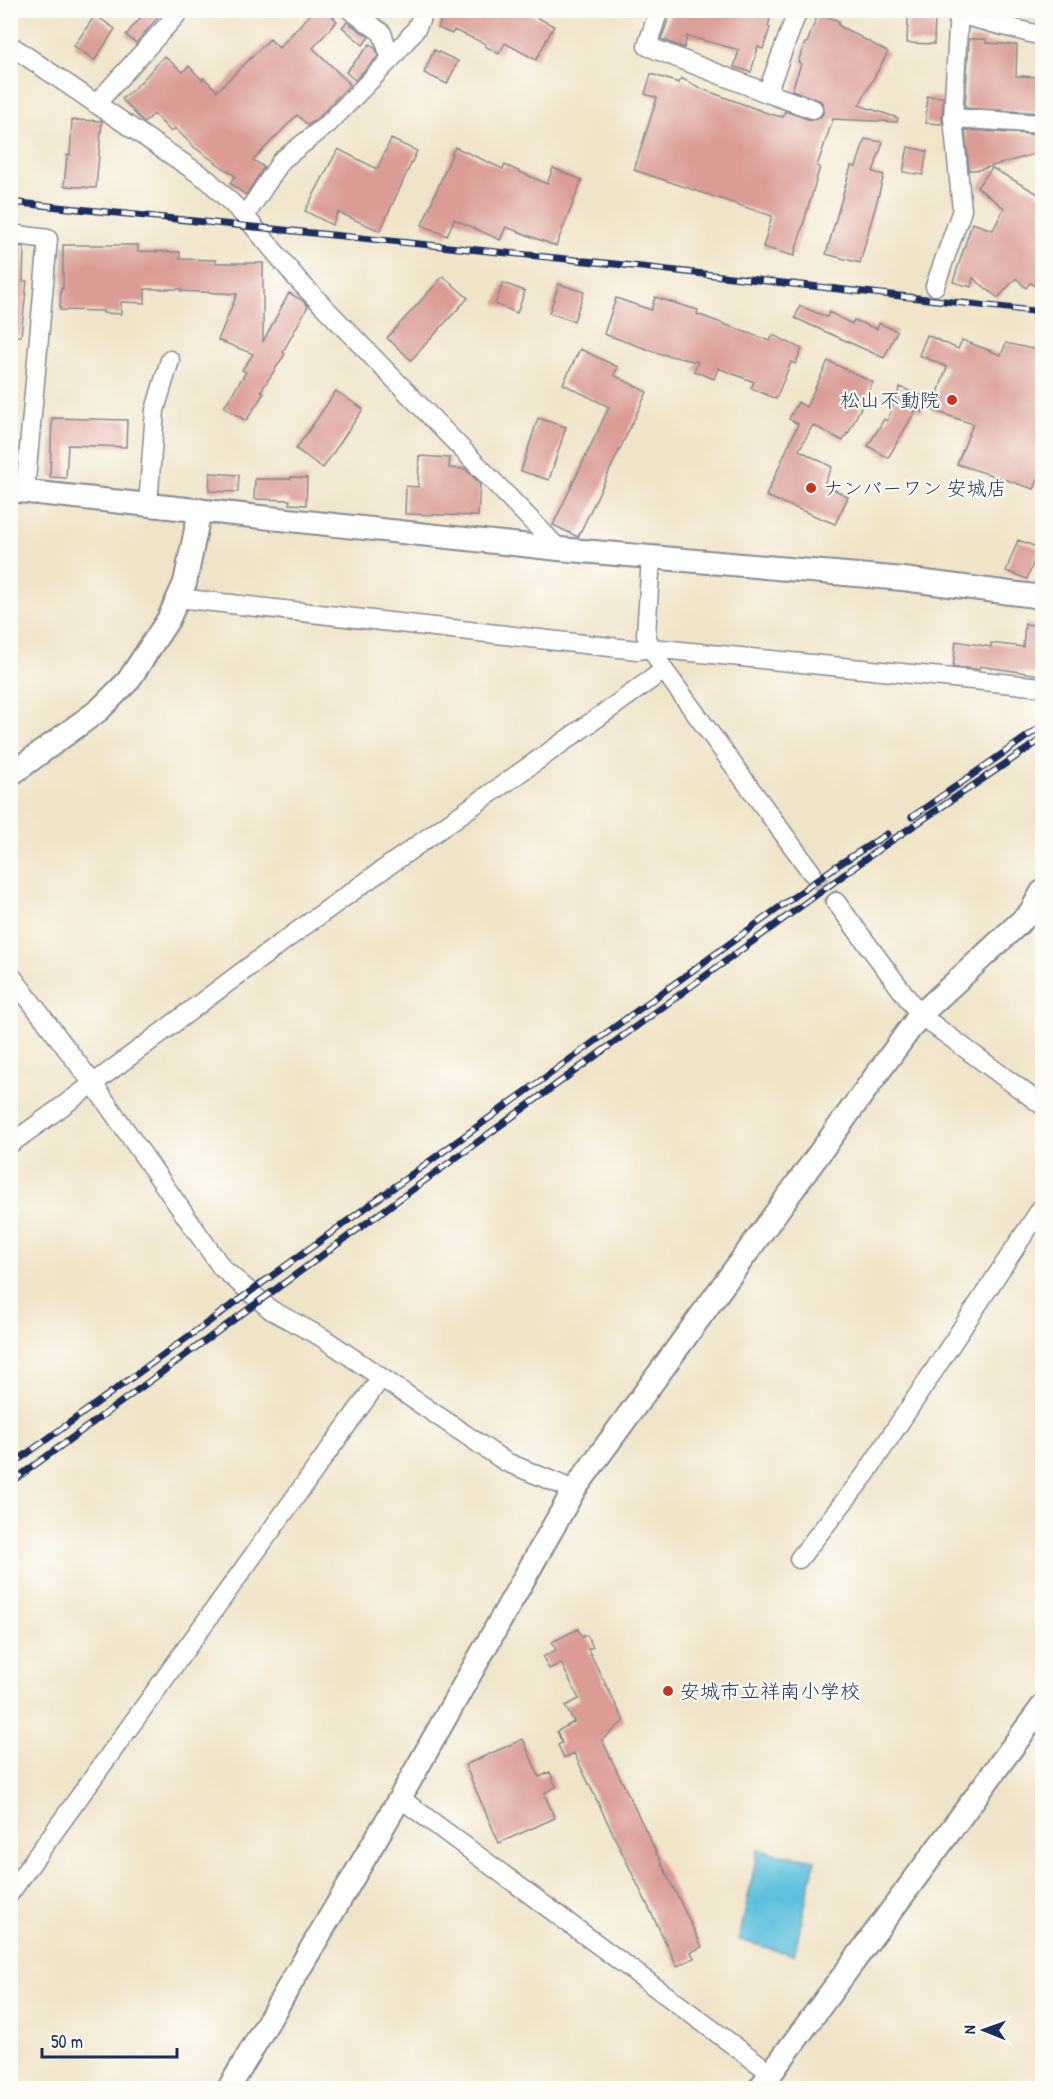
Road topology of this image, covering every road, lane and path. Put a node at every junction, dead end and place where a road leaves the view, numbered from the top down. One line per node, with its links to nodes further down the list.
1 (181, 10): 11 (street)
2 (350, 10): 9 (street)
3 (425, 10): 9 (street)
4 (659, 10): 10 (street)
5 (798, 10): 10 (street)
6 (958, 12): 7 (street); 13 (street)
7 (1042, 36)
8 (10, 45): 11 (street)
9 (391, 59): 15 (street)
10 (767, 93): 12 (street)
11 (96, 104): 15 (street)
12 (813, 109)
13 (953, 118): 14 (street); 17 (street)
14 (1042, 124)
15 (245, 216): 22 (street)
16 (10, 234): 19 (street)
17 (935, 286)
18 (170, 360): 20 (street)
19 (18, 490): 20 (street)
20 (148, 505): 21 (street)
21 (200, 510): 22 (street); 25 (street)
22 (560, 549): 23 (street)
23 (651, 558): 24 (street); 26 (street)
24 (1042, 597)
25 (178, 598): 26 (street); 29 (street)
26 (651, 648): 27 (street); 28 (street)
27 (664, 670): 30 (street); 35 (street)
28 (1042, 687)
29 (10, 775)
30 (812, 873)
31 (1042, 892): 34 (street)
32 (836, 902): 34 (street)
33 (10, 974): 35 (street)
34 (920, 1016): 36 (street); 40 (street)
35 (94, 1085): 37 (street); 39 (street)
36 (1042, 1105)
37 (10, 1144)
38 (1042, 1207): 41 (street)
39 (381, 1378): 40 (street); 44 (street)
40 (574, 1490): 43 (street)
41 (799, 1559)
42 (1042, 1707): 45 (street)
43 (400, 1798): 45 (street); 46 (street)
44 (10, 1893)
45 (766, 2081)
46 (229, 2088)

